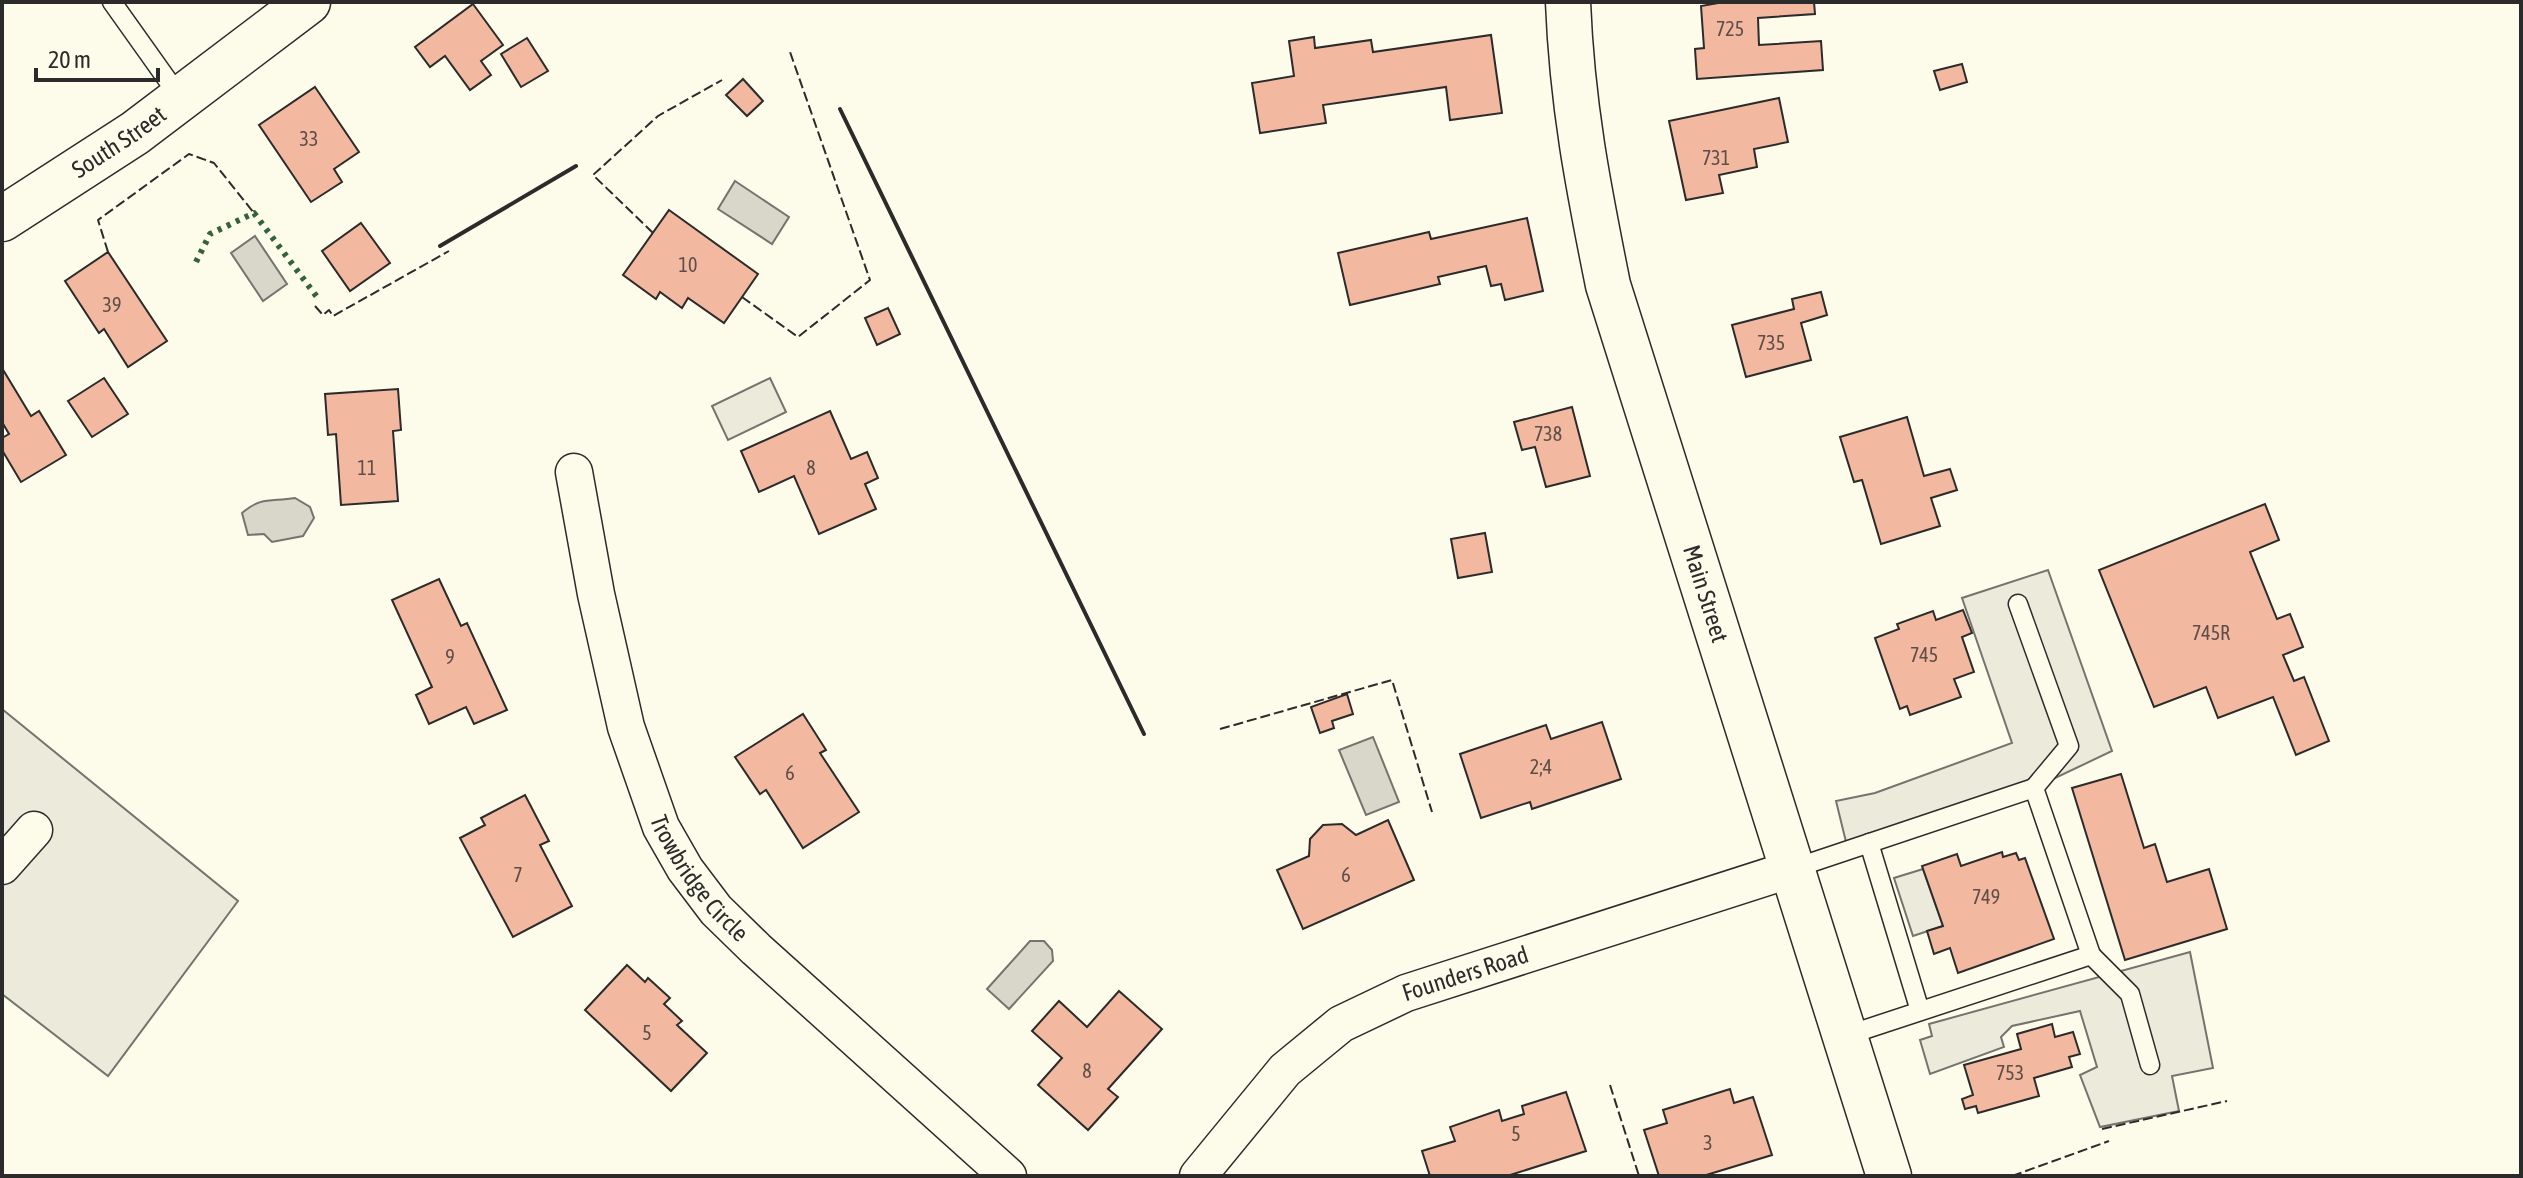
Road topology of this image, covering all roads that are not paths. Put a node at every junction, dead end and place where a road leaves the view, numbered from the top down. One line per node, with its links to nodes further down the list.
1 (112, 2): 4 (lane)
2 (308, 2): 4 (main road, South Street)
3 (1568, 2): 12 (main road, Main Street)
4 (181, 99): 5 (main road, South Street)
5 (2, 219)
6 (574, 472): 17 (street, Trowbridge Circle)
7 (2018, 604): 8 (lane)
8 (2034, 788): 10 (lane); 13 (lane)
9 (34, 830): 11 (street)
10 (1869, 843): 12 (lane); 14 (lane)
11 (2, 866)
12 (1792, 869): 15 (main road, Main Street); 18 (street, Founders Road)
13 (2091, 955): 14 (lane); 16 (lane)
14 (1920, 1011): 15 (lane)
15 (1845, 1036): 19 (main road, Main Street)
16 (2150, 1065)
17 (1008, 1176)
18 (1198, 1176)
19 (1889, 1176)

